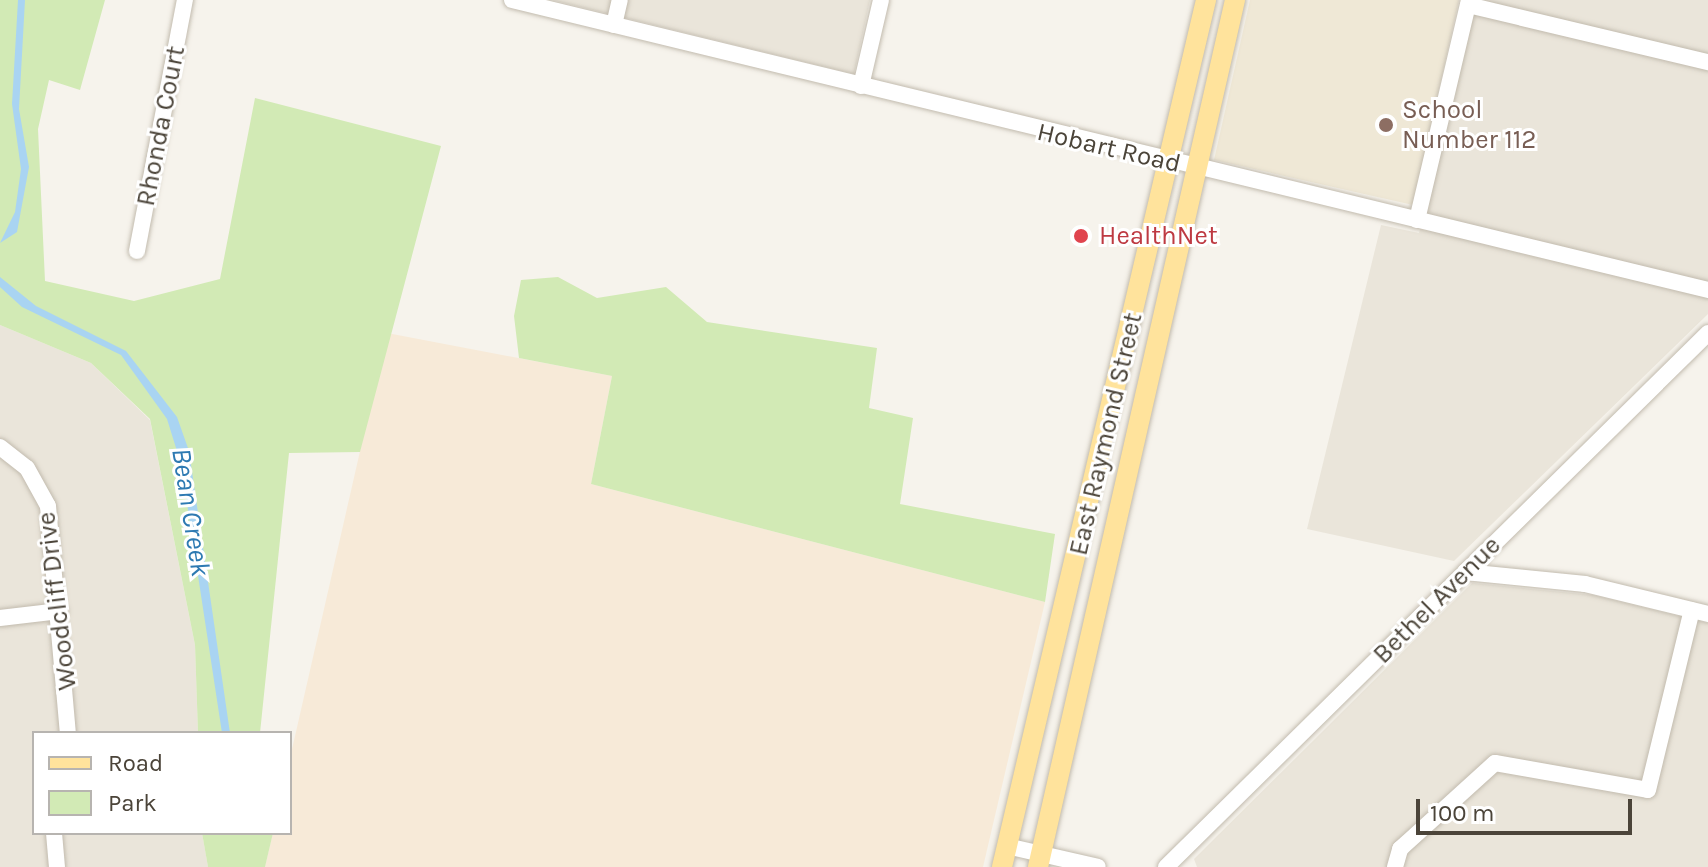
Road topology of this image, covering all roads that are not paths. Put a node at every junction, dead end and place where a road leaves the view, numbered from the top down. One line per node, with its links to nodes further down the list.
1 (185, 0): 14 (street, Rhonda Court)
2 (512, 0): 8 (street, Hobart Road)
3 (620, 0): 8 (street)
4 (881, 0): 10 (street)
5 (1206, 0): 11 (main road, East Raymond Street)
6 (1235, 0): 12 (main road, East Raymond Street)
7 (1468, 3): 9 (street); 13 (street)
8 (614, 25): 10 (street, Hobart Road)
9 (1708, 62)
10 (861, 86): 11 (street, Hobart Road)
11 (1169, 163): 12 (street, Hobart Road); 24 (main road, East Raymond Street)
12 (1196, 169): 13 (street, Hobart Road); 25 (main road, East Raymond Street)
13 (1417, 220): 15 (street, Hobart Road)
14 (137, 251)
15 (1708, 290)
16 (1708, 333): 18 (street, Bethel Avenue)
17 (0, 447): 19 (street, Woodcliff Drive)
18 (1465, 572): 20 (street); 29 (street, Bethel Avenue)
19 (60, 611): 21 (street); 22 (street, Woodcliff Drive)
20 (1700, 612): 30 (street)
21 (0, 618)
22 (68, 731)
23 (54, 835): 26 (street)
24 (1011, 847): 25 (street); 27 (main road, East Raymond Street)
25 (1039, 860): 28 (street)
26 (57, 867)
27 (1002, 867)
28 (1098, 867)
29 (1166, 867)
30 (1395, 867)

